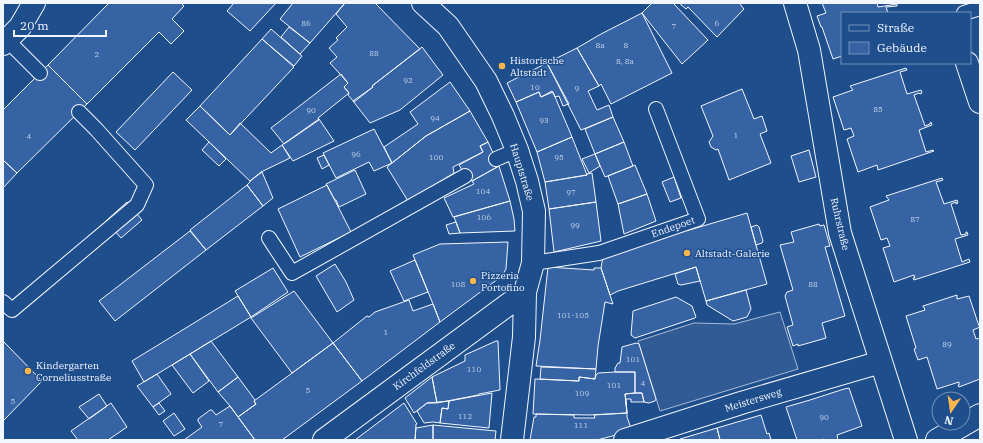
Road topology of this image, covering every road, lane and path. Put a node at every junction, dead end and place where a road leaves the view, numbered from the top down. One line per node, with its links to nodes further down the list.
1 (34, 3): 6 (street)
2 (423, 3): 12 (street, Hauptstraße)
3 (795, 3): 19 (street, Ruhrstraße)
4 (980, 8): 5 (lane)
5 (967, 12)
6 (5, 42): 8 (lane)
7 (967, 64): 9 (street)
8 (40, 73)
9 (980, 102)
10 (656, 108): 16 (lane, Endepoet)
11 (79, 112): 18 (lane)
12 (517, 150): 13 (lane); 16 (street, Hauptstraße)
13 (496, 159)
14 (465, 176): 15 (lane)
15 (269, 238)
16 (533, 263): 17 (street, Hauptstraße)
17 (525, 292): 21 (street, Kirchfeldstraße); 22 (street, Hauptstraße)
18 (3, 302)
19 (881, 362): 23 (street, Meistersweg); 24 (street, Ruhrstraße)
20 (980, 415): 25 (street)
21 (324, 440)
22 (512, 440)
23 (625, 440)
24 (906, 440)
25 (937, 440)

